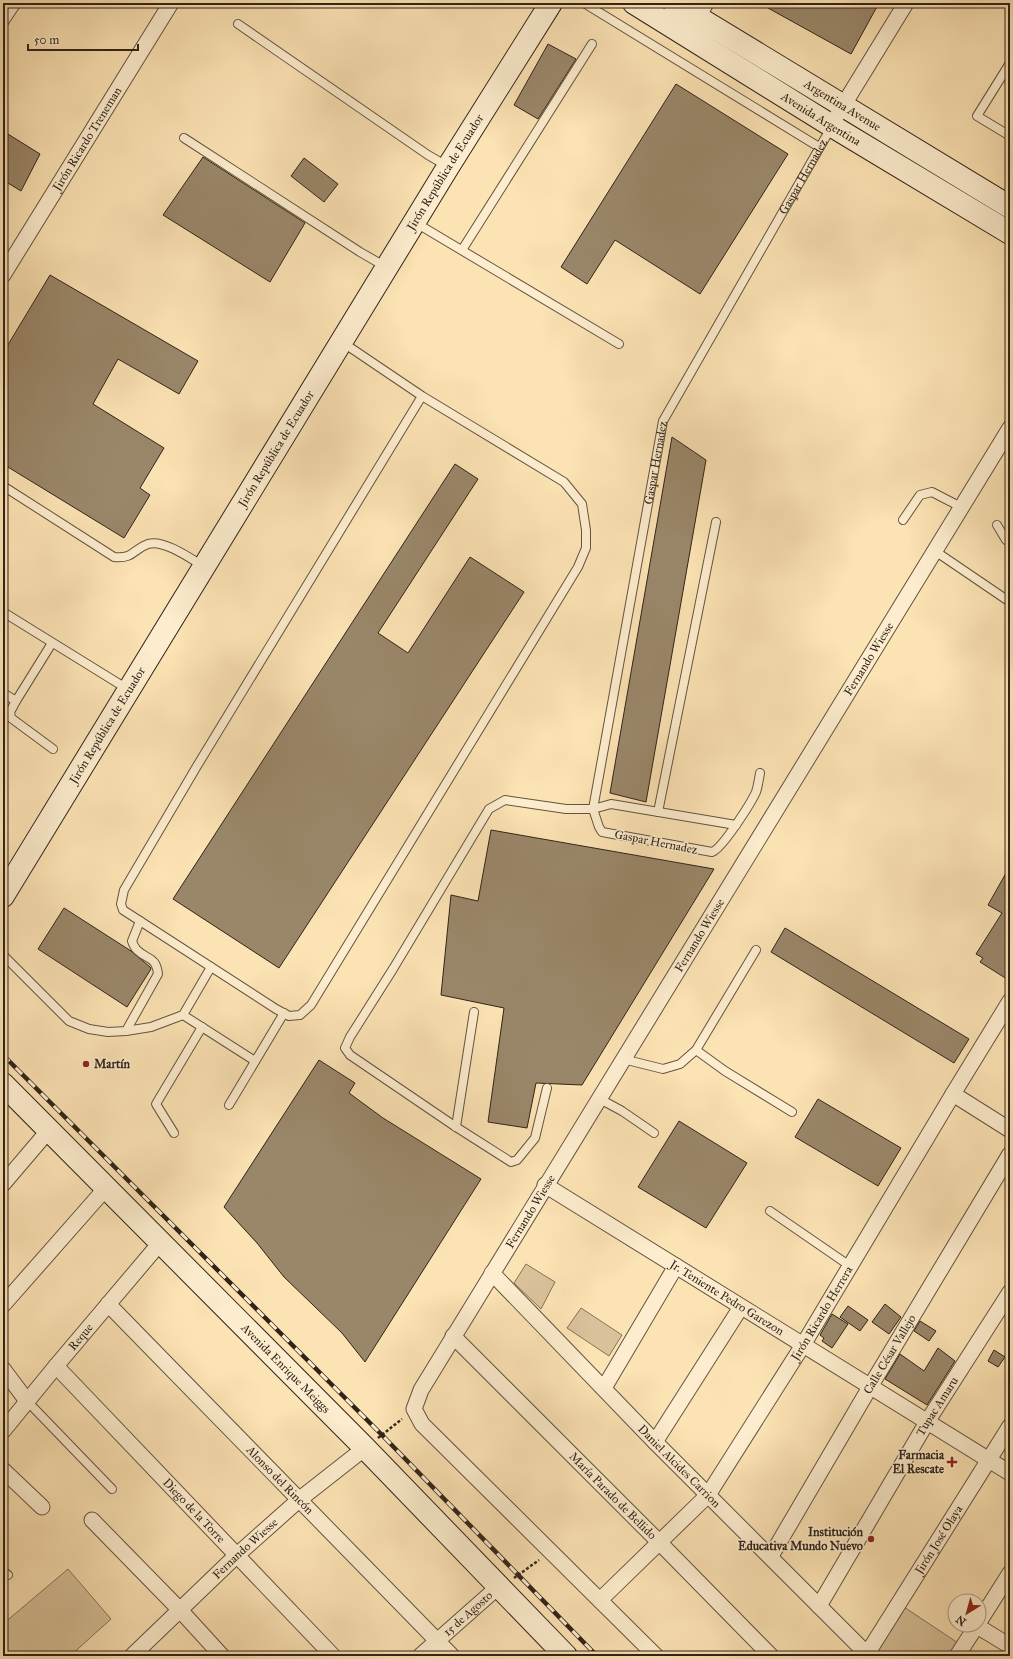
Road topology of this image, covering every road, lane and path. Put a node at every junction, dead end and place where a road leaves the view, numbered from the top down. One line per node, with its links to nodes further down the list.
1 (16, 3): 9 (lane)
2 (171, 3): 24 (street, Jirón Ricardo Treneman)
3 (551, 3): 18 (street, Jirón República de Ecuador)
4 (584, 3): 17 (lane)
5 (634, 3): 14 (street, Avenida Argentina)
6 (906, 3): 13 (street, Gaspar Hernadez)
7 (679, 4): 8 (street, Argentina Avenue)
8 (705, 11): 13 (street, Argentina Avenue)
9 (3, 24)
10 (238, 24): 18 (lane)
11 (592, 44): 22 (lane)
12 (1010, 63): 15 (lane)
13 (843, 106): 14 (street, Gaspar Hernadez); 19 (street, Argentina Avenue)
14 (832, 126): 17 (lane, Gaspar Hernadez); 21 (street, Avenida Argentina)
15 (1010, 136)
16 (184, 138): 23 (lane)
17 (819, 147): 45 (lane, Gaspar Hernadez)
18 (448, 167): 20 (street, Jirón República de Ecuador)
19 (1010, 207)
20 (414, 222): 22 (lane); 23 (street, Jirón República de Ecuador)
21 (1010, 233)
22 (462, 250): 26 (lane)
23 (387, 268): 25 (street, Jirón República de Ecuador)
24 (3, 275)
25 (342, 342): 27 (lane); 36 (street, Jirón República de Ecuador)
26 (619, 344)
27 (422, 396): 49 (lane); 55 (lane)
28 (1010, 428): 30 (street, Fernando Wiesse)
29 (3, 486): 36 (lane)
30 (961, 508): 31 (lane); 35 (street, Fernando Wiesse)
31 (903, 520)
32 (716, 522): 46 (lane)
33 (997, 525): 34 (lane)
34 (1010, 542)
35 (935, 551): 37 (lane); 60 (street, Fernando Wiesse)
36 (204, 567): 40 (street, Jirón República de Ecuador)
37 (1010, 602)
38 (3, 612): 39 (lane)
39 (52, 642): 40 (lane); 42 (lane)
40 (129, 690): 48 (street, Jirón República de Ecuador)
41 (3, 693): 42 (lane)
42 (16, 701): 43 (lane)
43 (53, 749)
44 (760, 773): 47 (lane)
45 (593, 809): 46 (lane); 47 (lane, Gaspar Hernadez); 68 (lane)
46 (658, 812): 47 (lane)
47 (736, 825)
48 (3, 896)
49 (140, 921): 52 (lane); 58 (lane)
50 (756, 950): 59 (lane)
51 (3, 955): 58 (lane)
52 (211, 967): 55 (lane); 56 (lane)
53 (1010, 1001): 64 (street, Jirón Ricardo Herrera)
54 (474, 1012): 68 (lane)
55 (284, 1013): 61 (lane)
56 (183, 1015): 57 (lane); 58 (lane)
57 (202, 1027): 61 (lane); 71 (lane)
58 (126, 1031)
59 (696, 1050): 60 (lane); 67 (lane)
60 (623, 1059): 65 (street, Fernando Wiesse)
61 (255, 1061): 66 (lane)
62 (3, 1084): 69 (street, Avenida Enrique Meiggs)
63 (547, 1088): 68 (lane)
64 (953, 1094): 70 (street); 80 (street, Jirón Ricardo Herrera)
65 (598, 1098): 72 (lane); 75 (street, Fernando Wiesse)
66 (229, 1105)
67 (792, 1112)
68 (456, 1127)
69 (49, 1130): 74 (street); 76 (street, Avenida Enrique Meiggs)
70 (1010, 1130)
71 (174, 1133)
72 (654, 1133)
73 (1010, 1154): 90 (street, Calle César Vallejo)
74 (3, 1184)
75 (546, 1186): 79 (street, Jr. Teniente Pedro Garezon); 81 (street, Fernando Wiesse)
76 (106, 1188): 78 (street, Avenida Enrique Meiggs); 84 (street)
77 (770, 1211): 80 (lane)
78 (160, 1243): 83 (street, Reque); 99 (street, Avenida Enrique Meiggs)
79 (676, 1266): 85 (street, Jr. Teniente Pedro Garezon); 91 (street)
80 (850, 1266): 87 (street, Jirón Ricardo Herrera)
81 (492, 1273): 86 (street, Fernando Wiesse); 91 (street, Daniel Alcides Carrion)
82 (1010, 1292): 94 (street, Tupac Amaru)
83 (108, 1304): 88 (street, Reque); 105 (street, Alonso del Rincón)
84 (3, 1305)
85 (741, 1307): 87 (street, Jr. Teniente Pedro Garezon); 98 (street)
86 (454, 1336): 93 (street, Fernando Wiesse); 108 (street, María Parado de Bellido)
87 (803, 1345): 90 (street, Jr. Teniente Pedro Garezon); 104 (street, Jirón Ricardo Herrera)
88 (56, 1366): 92 (street, Reque); 110 (street, Diego de la Torre)
89 (3, 1369): 92 (street)
90 (870, 1387): 94 (street, Jr. Teniente Pedro Garezon); 111 (street, Calle César Vallejo)
91 (604, 1388): 98 (street, Daniel Alcides Carrion)
92 (27, 1401): 96 (street, Reque); 103 (lane)
93 (414, 1410): 97 (path); 109 (street)
94 (927, 1422): 100 (street, Jr. Teniente Pedro Garezon); 115 (street, Tupac Amaru)
95 (1010, 1426): 100 (street, Jirón José Olaya)
96 (3, 1431)
97 (382, 1435)
98 (655, 1442): 104 (street, Daniel Alcides Carrion)
99 (365, 1448): 105 (street, Fernando Wiesse); 113 (street, Avenida Enrique Meiggs)
100 (989, 1460): 102 (street, Jr. Teniente Pedro Garezon); 122 (street, Jirón José Olaya)
101 (3, 1470): 106 (street)
102 (1010, 1473)
103 (112, 1489)
104 (708, 1495): 108 (street, Jirón Ricardo Herrera); 111 (street, Daniel Alcides Carrion)
105 (300, 1499): 110 (street, Fernando Wiesse); 120 (street, Alonso del Rincón)
106 (42, 1507)
107 (92, 1520): 116 (street)
108 (659, 1542): 114 (street, Jirón Ricardo Herrera); 130 (street, María Parado de Bellido)
109 (551, 1551): 113 (path); 114 (street)
110 (237, 1555): 116 (street, Fernando Wiesse); 125 (street, Diego de la Torre)
111 (771, 1556): 115 (street, Daniel Alcides Carrion)
112 (1010, 1573): 117 (street)
113 (498, 1587): 120 (street, 15 de Agosto); 128 (street, Avenida Enrique Meiggs)
114 (600, 1600): 129 (street)
115 (819, 1606): 122 (street, Daniel Alcides Carrion)
116 (180, 1610): 123 (street, Fernando Wiesse); 124 (street)
117 (987, 1610)
118 (987, 1630): 121 (street)
119 (972, 1633): 131 (street)
120 (437, 1641): 126 (street, 15 de Agosto); 127 (street, Alonso del Rincón)
121 (1010, 1646)
122 (868, 1655)
123 (132, 1656)
124 (222, 1656)
125 (333, 1656)
126 (420, 1656)
127 (452, 1656)
128 (566, 1656)
129 (656, 1656)
130 (771, 1656)
131 (957, 1656)

